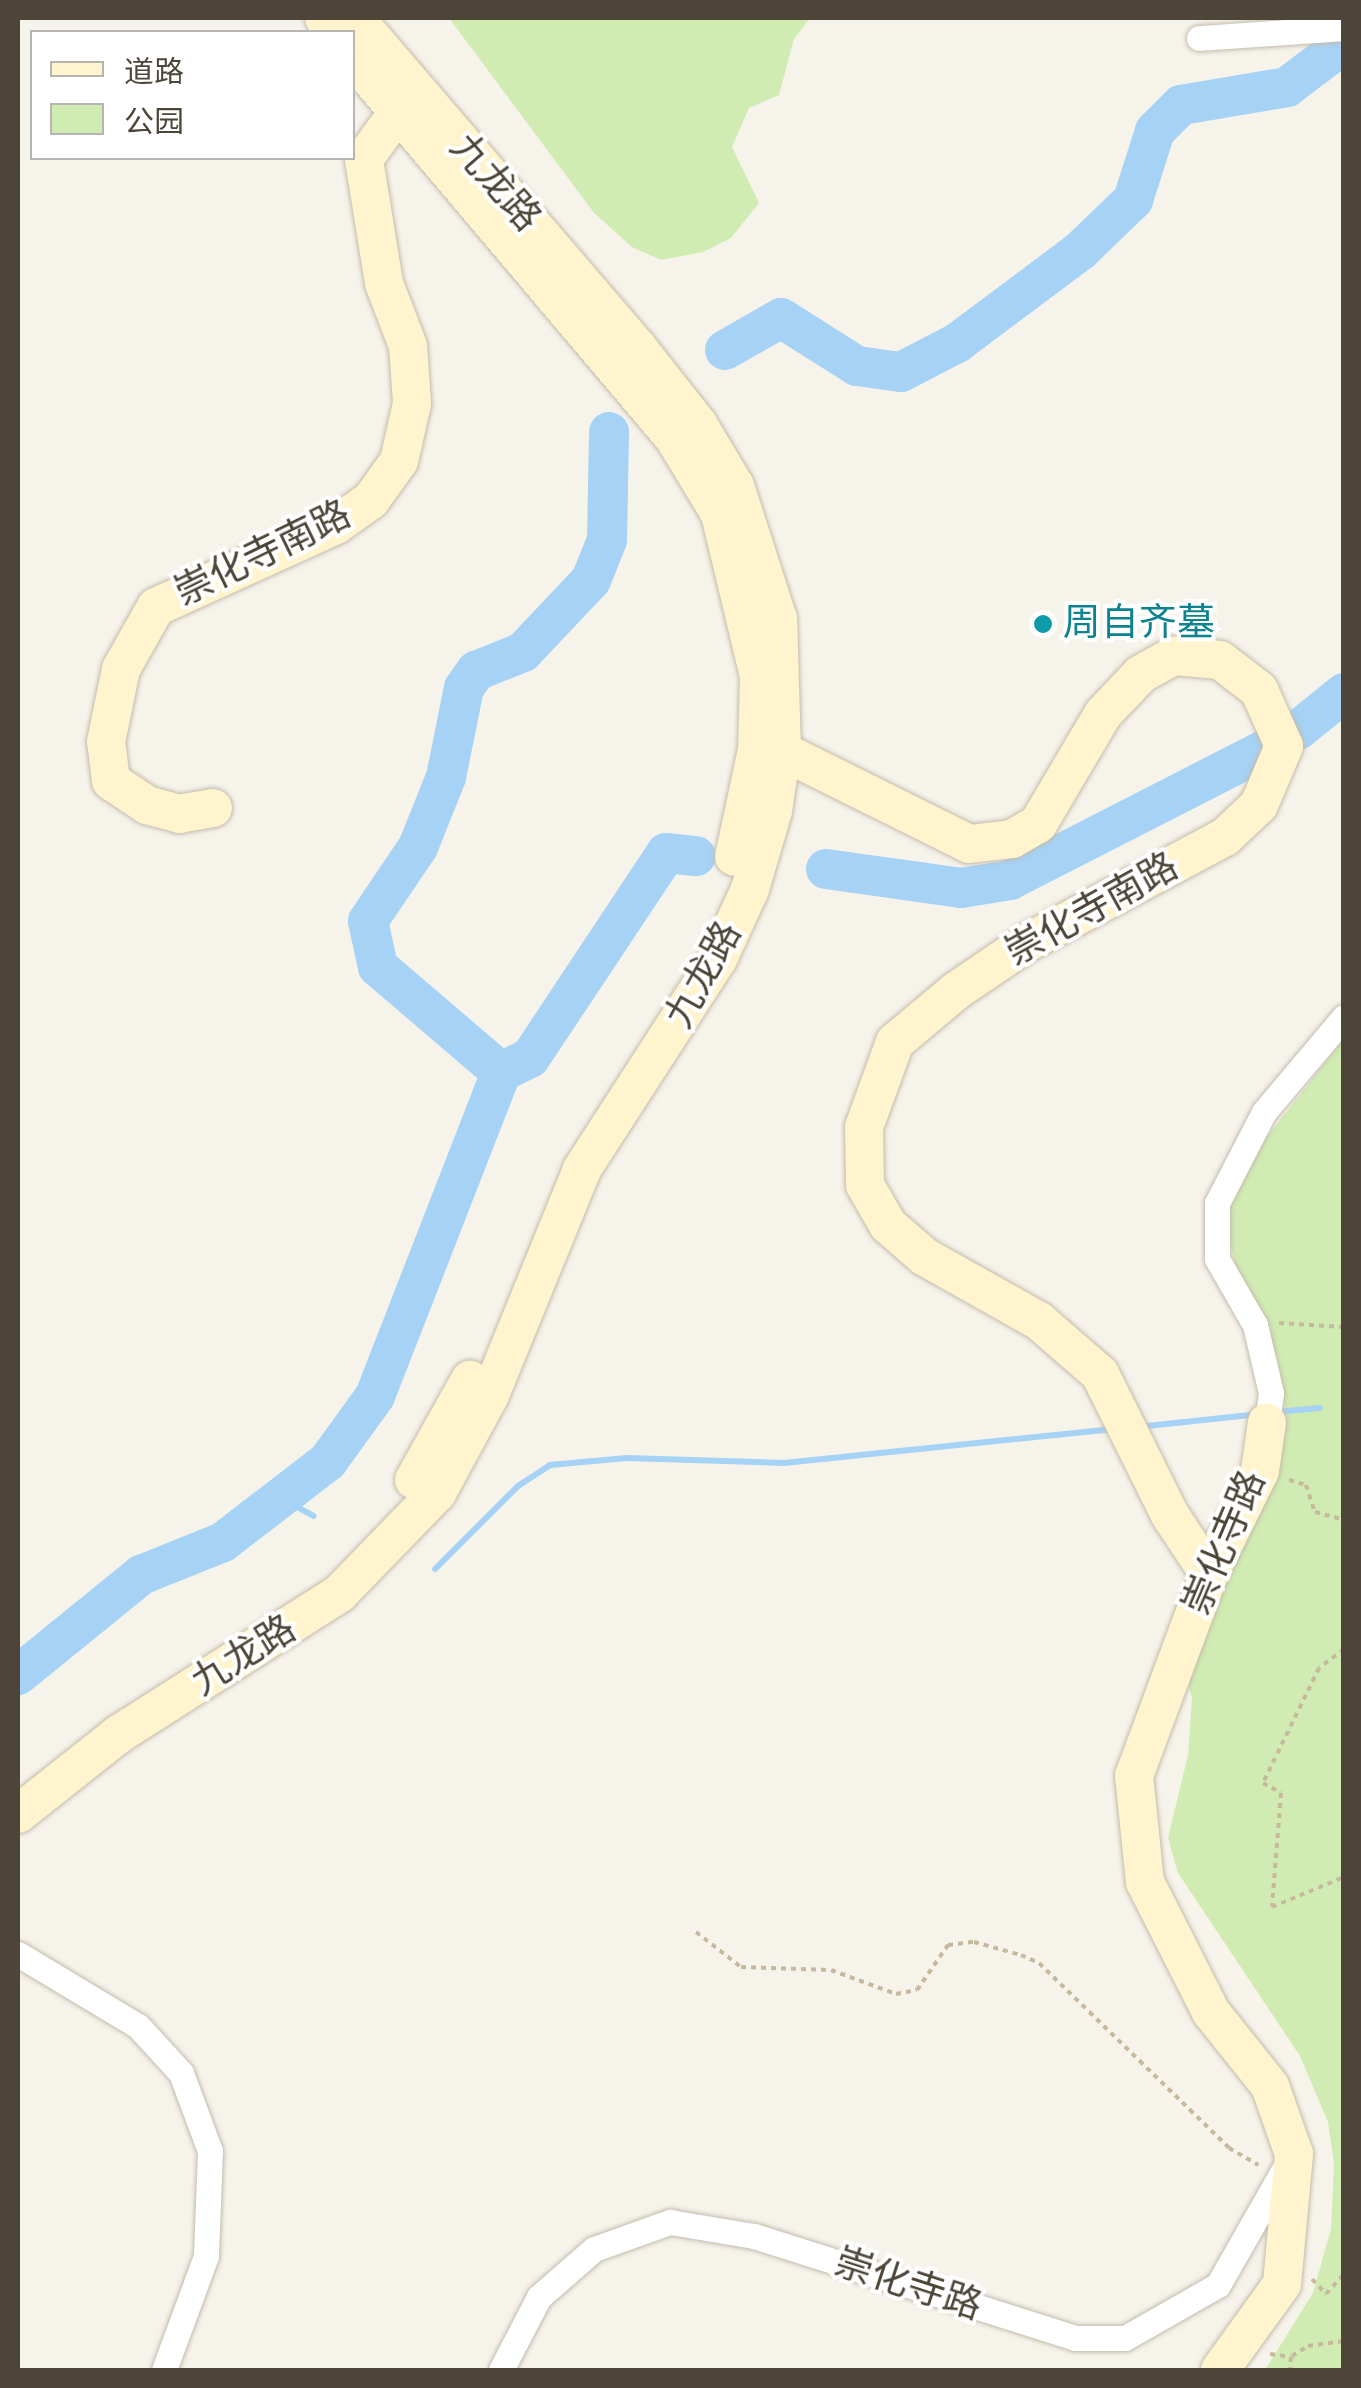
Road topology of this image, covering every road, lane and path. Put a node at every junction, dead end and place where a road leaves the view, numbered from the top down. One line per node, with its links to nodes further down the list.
1 (355, 18): 6 (main road, 九龙路)
2 (1344, 28): 3 (street)
3 (1199, 38)
4 (355, 61): 5 (main road, 九龙路)
5 (398, 112): 7 (main road, 崇化寺南路); 16 (main road, 九龙路)
6 (782, 751): 14 (main road, 崇化寺南路); 17 (main road, 九龙路)
7 (214, 808)
8 (1344, 1017): 9 (street)
9 (1255, 1326): 10 (path); 11 (street)
10 (1344, 1327)
11 (1268, 1413): 12 (main road, 崇化寺路)
12 (1260, 1471): 13 (path); 14 (main road, 崇化寺路)
13 (1344, 1520)
14 (1210, 1574): 21 (main road, 崇化寺路)
15 (1344, 1649): 18 (path)
16 (18, 1784)
17 (18, 1814)
18 (1344, 1878)
19 (696, 1932): 21 (path)
20 (18, 1954): 26 (street)
21 (1287, 2165): 22 (main road, 崇化寺路); 27 (street, 崇化寺路)
22 (1285, 2253): 23 (path); 28 (main road, 崇化寺路)
23 (1344, 2274)
24 (1344, 2341): 25 (path)
25 (1291, 2357)
26 (164, 2370)
27 (501, 2370)
28 (1220, 2370)

